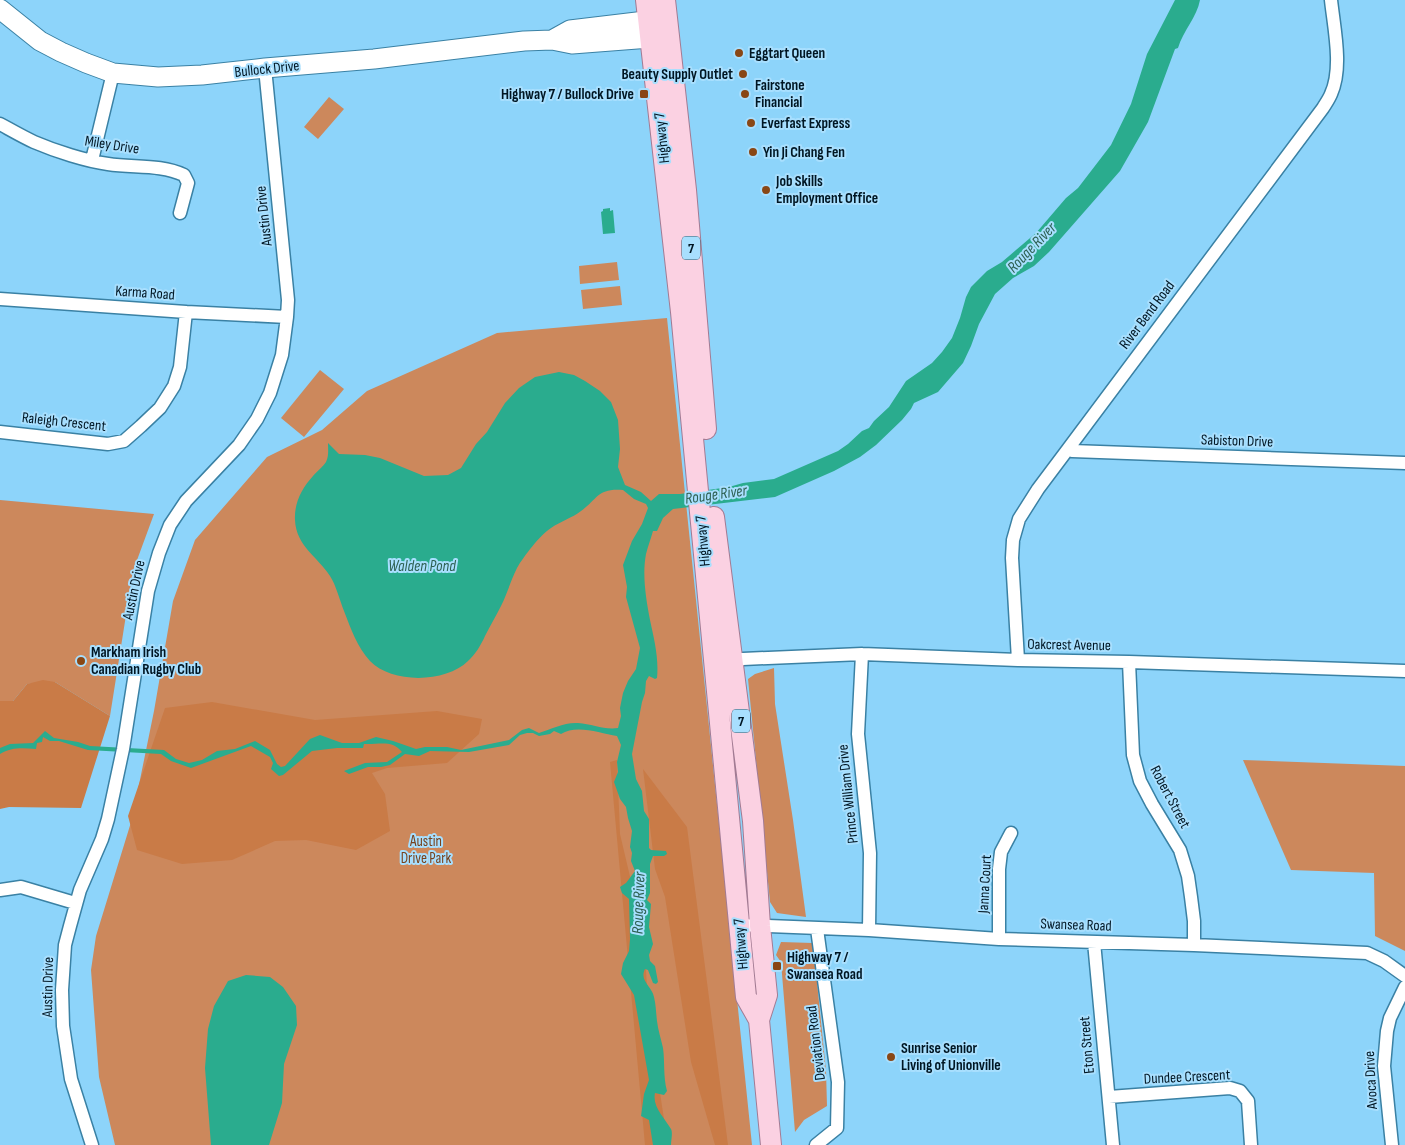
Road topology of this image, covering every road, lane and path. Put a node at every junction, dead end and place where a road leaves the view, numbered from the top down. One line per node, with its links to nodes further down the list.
1 (646, 0): 4 (main road, Highway 7 / 7)
2 (1331, 0): 14 (street, River Bend Road)
3 (0, 9): 6 (street, Bullock Drive)
4 (658, 19): 5 (street, Bullock Drive); 16 (main road, Highway 7 / 7)
5 (266, 68): 6 (street, Bullock Drive); 12 (street, Austin Drive)
6 (113, 73): 8 (street)
7 (0, 124): 8 (street, Miley Drive)
8 (92, 160): 9 (street, Miley Drive)
9 (180, 213)
10 (0, 299): 11 (street, Karma Road)
11 (186, 312): 12 (street, Karma Road); 13 (street, Raleigh Crescent)
12 (287, 317): 24 (street, Austin Drive)
13 (0, 432)
14 (1068, 448): 15 (street, Sabiston Drive); 18 (street, River Bend Road)
15 (1405, 463)
16 (707, 518): 19 (main road, Highway 7 / 7); 25 (main road, Highway 7 / 7)
17 (862, 654): 18 (street, Oakcrest Avenue); 19 (street, Oakcrest Avenue); 28 (street, Prince William Drive)
18 (1018, 660): 20 (street, Oakcrest Avenue)
19 (733, 661): 26 (main road, Highway 7 / 7)
20 (1129, 662): 21 (street, Oakcrest Avenue); 31 (street, Robert Street)
21 (1405, 671)
22 (1011, 833): 29 (street, Janna Court)
23 (0, 890): 24 (street)
24 (75, 903): 36 (street, Austin Drive)
25 (740, 925): 26 (street, Swansea Road); 34 (main road, Highway 7 / 7)
26 (760, 926): 27 (street, Swansea Road); 34 (main road, Highway 7 / 7)
27 (818, 929): 28 (street, Swansea Road); 38 (street, Deviation Road)
28 (869, 930): 29 (street, Swansea Road)
29 (999, 939): 30 (street, Swansea Road)
30 (1094, 942): 31 (street, Swansea Road); 35 (street, Eton Street)
31 (1194, 945): 32 (street, Swansea Road)
32 (1405, 976)
33 (1405, 987): 41 (street, Avoca Drive)
34 (759, 1020): 37 (main road, Highway 7 / 7)
35 (1109, 1097): 39 (street, Eton Street); 40 (street, Dundee Crescent)
36 (92, 1145)
37 (771, 1145)
38 (816, 1145)
39 (1113, 1145)
40 (1251, 1145)
41 (1392, 1145)

